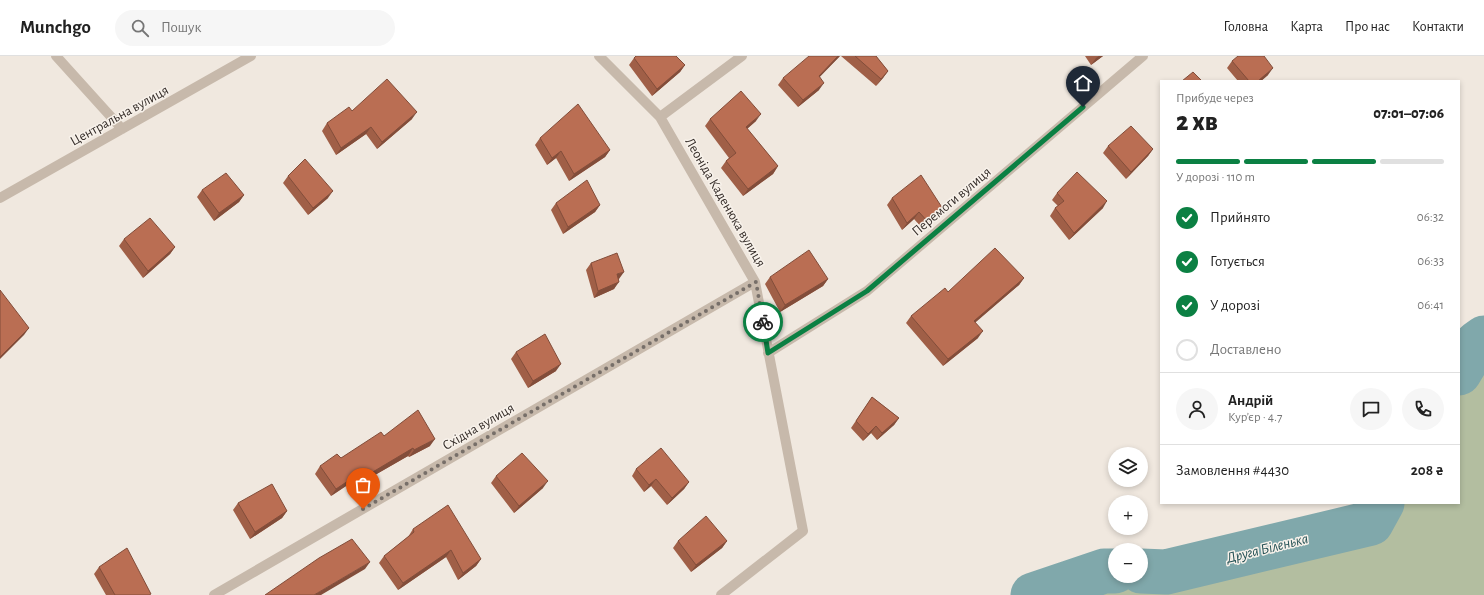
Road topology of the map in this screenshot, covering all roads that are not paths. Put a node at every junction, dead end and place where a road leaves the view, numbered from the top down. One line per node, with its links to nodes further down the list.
1 (56, 56): 7 (street)
2 (251, 56): 7 (street, Центральна вулиця)
3 (599, 56): 6 (street, Леоніда Каденюка вулиця)
4 (742, 56): 6 (street)
5 (1143, 56): 10 (street, Перемоги вулиця)
6 (660, 117): 9 (street, Леоніда Каденюка вулиця)
7 (122, 129): 8 (street, Центральна вулиця)
8 (0, 198)
9 (756, 282): 10 (street, Леоніда Каденюка вулиця); 11 (street, Східна вулиця)
10 (768, 353): 12 (street, Леоніда Каденюка вулиця)
11 (214, 595)
12 (721, 595)

